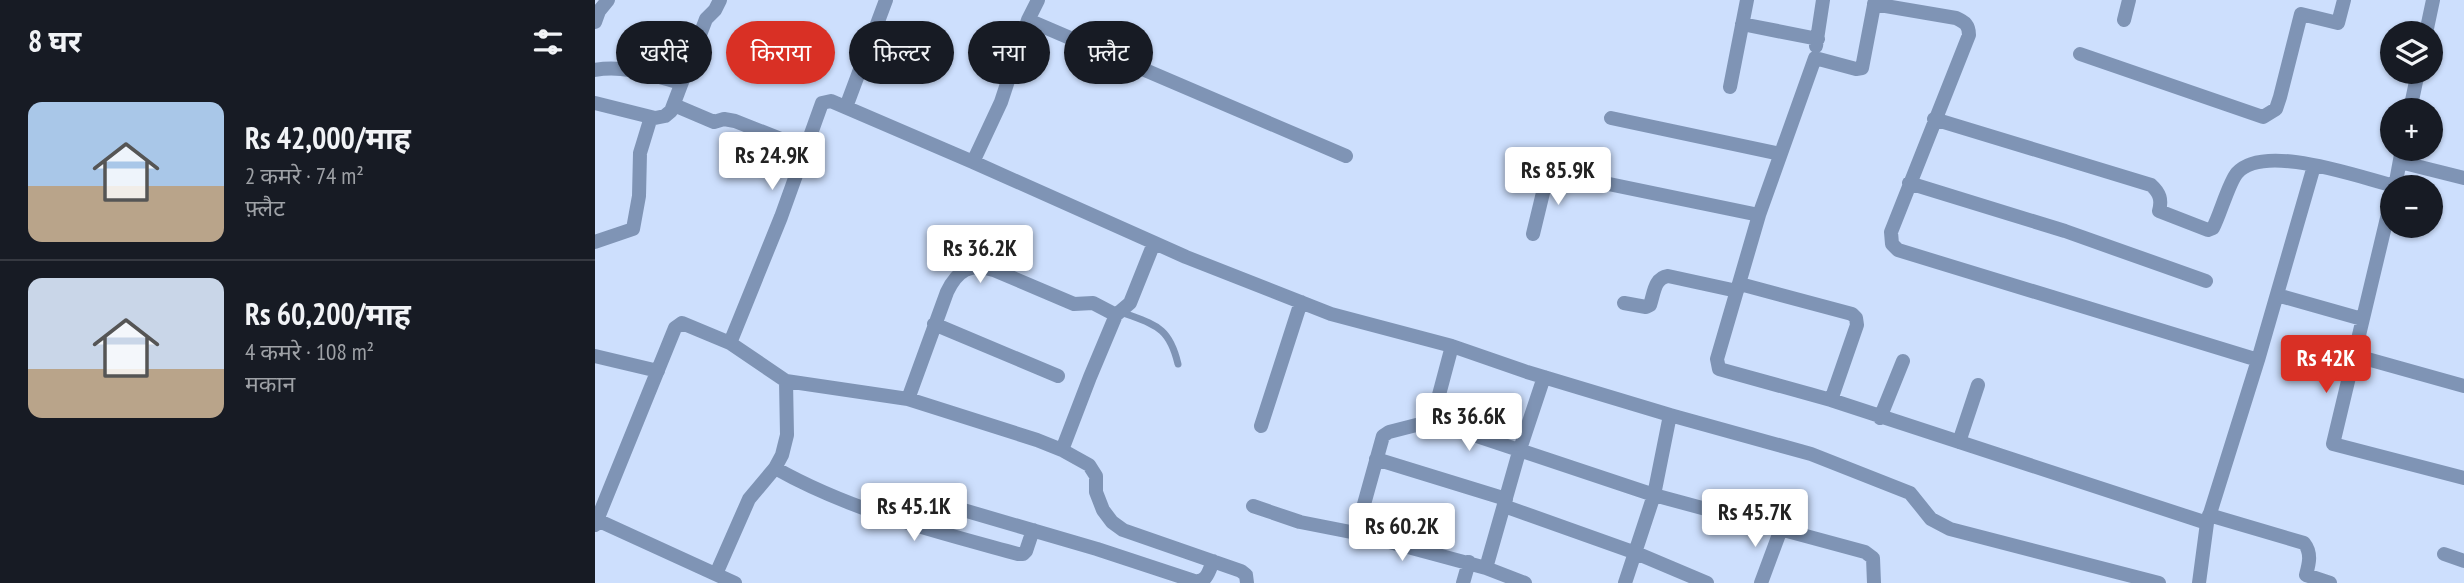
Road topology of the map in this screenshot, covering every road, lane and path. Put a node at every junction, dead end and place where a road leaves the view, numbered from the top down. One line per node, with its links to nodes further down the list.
1 (608, 0): 15 (street)
2 (720, 0): 13 (street)
3 (886, 0): 26 (street)
4 (1038, 0): 11 (street)
5 (1747, 0): 16 (street)
6 (1823, 0): 17 (street)
7 (2129, 0): 12 (street)
8 (2344, 0): 18 (street)
9 (2433, 0): 14 (street)
10 (1875, 2): 19 (street); 29 (street)
11 (1028, 20): 32 (street); 34 (street)
12 (2124, 20)
13 (705, 21)
14 (2429, 21)
15 (595, 22)
16 (1742, 24): 17 (street); 23 (street)
17 (1818, 38): 19 (street)
18 (2080, 54)
19 (1815, 58): 31 (street)
20 (616, 69): 21 (street)
21 (595, 70)
22 (681, 84): 25 (street)
23 (1730, 87)
24 (595, 103): 27 (street)
25 (674, 106): 27 (street); 30 (street)
26 (846, 107): 30 (street); 34 (street)
27 (651, 117): 44 (street)
28 (1611, 118): 31 (street)
29 (1934, 119): 36 (street); 39 (street)
30 (806, 149): 54 (street)
31 (1780, 154): 41 (street)
32 (1346, 156)
33 (2417, 161): 38 (street)
34 (973, 162): 45 (street)
35 (1512, 164): 37 (street)
36 (2314, 166): 40 (street); 48 (street)
37 (1548, 172): 41 (street); 42 (street)
38 (2464, 178)
39 (1909, 183): 46 (street); 58 (street)
40 (2380, 183)
41 (1759, 215): 47 (street)
42 (1533, 234)
43 (2382, 238): 52 (street)
44 (595, 242)
45 (1154, 243): 49 (street); 51 (street)
46 (2206, 281)
47 (1738, 287): 50 (street); 68 (street); 68 (street)
48 (2277, 295): 52 (street); 58 (street)
49 (1301, 302): 55 (street); 72 (street)
50 (1624, 303)
51 (1119, 314): 53 (street); 60 (lane); 74 (street)
52 (2362, 319): 56 (street)
53 (934, 324): 62 (street); 67 (street)
54 (730, 344): 61 (street); 64 (street)
55 (1452, 346): 63 (street); 71 (street)
56 (2353, 355): 66 (street); 78 (street)
57 (595, 356): 61 (street)
58 (2258, 360): 83 (street)
59 (1903, 361): 70 (street)
60 (1178, 364)
61 (658, 371): 84 (street)
62 (1058, 376)
63 (1544, 377): 69 (street); 75 (street)
64 (786, 381): 67 (street); 77 (street)
65 (1978, 385): 73 (street)
66 (2464, 386)
67 (908, 399): 74 (street)
68 (1831, 400): 70 (street)
69 (1670, 415): 80 (street); 95 (street)
70 (1880, 418): 73 (street)
71 (1432, 421): 75 (street); 76 (street)
72 (1261, 426)
73 (1959, 442): 83 (street)
74 (1062, 450): 90 (street)
75 (1519, 452): 80 (street); 81 (street)
76 (1376, 459): 81 (street); 87 (street)
77 (775, 468): 86 (street); 94 (street)
78 (2464, 478)
79 (905, 493): 86 (street)
80 (1654, 495): 85 (street); 88 (street)
81 (1505, 502): 88 (street); 93 (street)
82 (1253, 506): 87 (street)
83 (2208, 519): 96 (street); 106 (street)
84 (596, 521): 94 (street)
85 (1781, 529): 103 (street); 104 (street)
86 (1033, 530): 90 (street)
87 (1356, 533): 92 (street)
88 (1636, 552): 101 (street); 102 (street)
89 (2444, 554): 91 (street)
90 (1213, 561): 98 (street)
91 (2464, 561)
92 (1469, 562): 93 (street); 99 (street)
93 (1486, 568): 100 (street)
94 (716, 574): 97 (street)
95 (2123, 578): 105 (street)
96 (2305, 579): 107 (street)
97 (735, 583)
98 (1247, 583)
99 (1463, 583)
100 (1525, 583)
101 (1625, 583)
102 (1707, 583)
103 (1761, 583)
104 (1874, 583)
105 (2159, 583)
106 (2199, 583)
107 (2330, 583)

